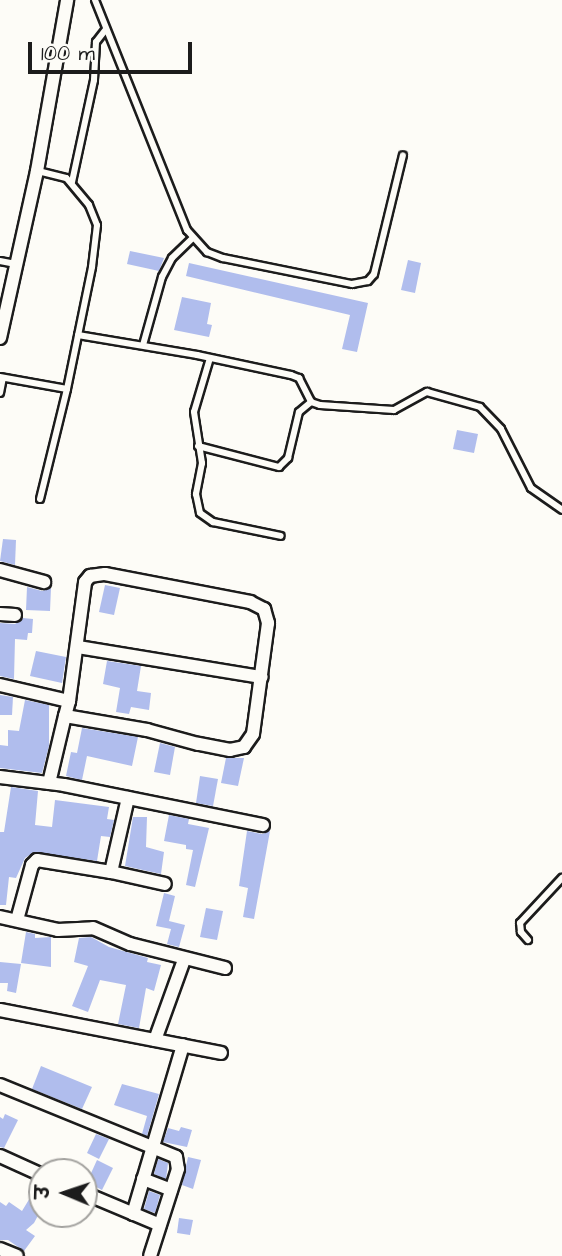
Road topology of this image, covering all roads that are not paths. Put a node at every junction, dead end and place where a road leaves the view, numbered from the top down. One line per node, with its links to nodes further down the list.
1 (67, 0): 5 (street)
2 (95, 0): 3 (lane)
3 (106, 29): 6 (lane); 7 (lane)
4 (403, 155): 7 (lane)
5 (37, 171): 6 (lane); 9 (street)
6 (72, 182): 10 (lane)
7 (193, 238): 12 (lane)
8 (0, 261): 9 (lane)
9 (16, 264): 11 (street)
10 (78, 335): 12 (lane); 15 (lane)
11 (0, 338)
12 (143, 345): 13 (lane)
13 (210, 358): 17 (lane); 18 (lane)
14 (2, 378): 15 (lane); 16 (lane)
15 (67, 389): 19 (lane)
16 (0, 393)
17 (311, 402): 18 (lane); 20 (lane)
18 (198, 446): 21 (lane)
19 (40, 499)
20 (562, 510)
21 (281, 536)
22 (0, 570): 23 (street)
23 (44, 582)
24 (0, 614): 25 (street)
25 (15, 615)
26 (78, 647): 27 (street); 27 (street); 29 (street)
27 (262, 677): 30 (street)
28 (0, 685): 29 (street)
29 (69, 701): 30 (street)
30 (65, 716): 32 (street)
31 (1, 777): 32 (street); 33 (street)
32 (49, 783): 34 (street)
33 (0, 791)
34 (128, 798): 35 (street); 36 (street)
35 (263, 825)
36 (111, 872): 38 (street); 40 (street)
37 (562, 878): 41 (lane)
38 (164, 884)
39 (0, 917): 40 (street)
40 (17, 920): 42 (street)
41 (528, 940)
42 (184, 960): 43 (street); 45 (street)
43 (225, 968)
44 (0, 1010): 45 (street)
45 (155, 1040): 46 (street)
46 (183, 1045): 47 (street); 49 (street)
47 (221, 1053)
48 (0, 1085): 49 (street)
49 (152, 1149): 52 (street); 53 (street)
50 (0, 1156): 51 (street)
51 (28, 1169)
52 (143, 1179): 53 (street); 55 (street)
53 (171, 1190): 56 (street)
54 (98, 1199): 55 (street)
55 (133, 1214): 56 (street)
56 (160, 1225): 59 (street)
57 (0, 1250): 58 (street)
58 (17, 1256)
59 (150, 1256)

